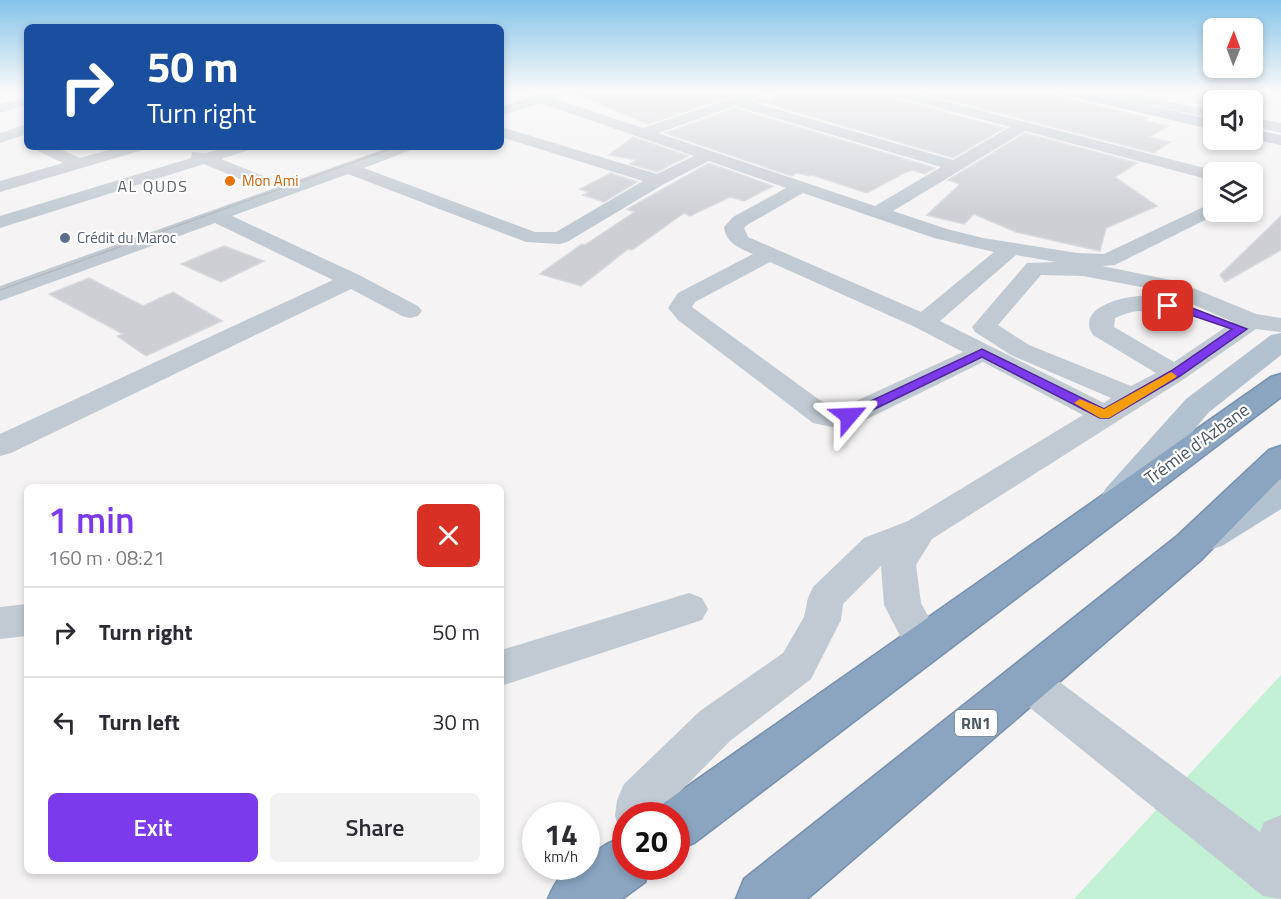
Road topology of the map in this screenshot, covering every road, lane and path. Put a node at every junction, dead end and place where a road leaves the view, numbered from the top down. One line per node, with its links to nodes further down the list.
1 (504, 133): 20 (street)
2 (644, 133): 14 (street)
3 (840, 133): 17 (street)
4 (1011, 133): 17 (street)
5 (1050, 133): 19 (street)
6 (1263, 136): 7 (main road)
7 (1281, 140)
8 (48, 150): 16 (street)
9 (127, 150): 16 (street)
10 (184, 150): 15 (street)
11 (233, 150): 15 (street)
12 (348, 150): 21 (street)
13 (397, 150): 18 (street)
14 (708, 154): 20 (street); 22 (street)
15 (204, 159): 21 (street); 27 (street)
16 (78, 164): 23 (street)
17 (954, 166): 25 (street)
18 (349, 168): 20 (street); 24 (street)
19 (1203, 173)
20 (658, 180)
21 (260, 181): 24 (street)
22 (802, 186): 25 (street); 29 (street)
23 (0, 187)
24 (209, 208): 30 (street); 31 (street)
25 (878, 213): 28 (street)
26 (1203, 213): 28 (street)
27 (0, 222)
28 (1012, 248): 33 (street)
29 (770, 254): 33 (street); 37 (street)
30 (351, 280): 32 (street); 42 (street)
31 (0, 294)
32 (410, 311)
33 (924, 322): 37 (street)
34 (1246, 325): 35 (street); 38 (street); 38 (street); 40 (street)
35 (1281, 325)
36 (1281, 341): 45 (main road)
37 (982, 352): 41 (street)
38 (1175, 373): 40 (street)
39 (1281, 383): 45 (highway, Trémie d'Azbane)
40 (1133, 397): 41 (street)
41 (1105, 415): 46 (street)
42 (0, 446)
43 (1281, 458): 47 (highway, RN1)
44 (1277, 500): 47 (main road)
45 (1113, 504): 51 (highway, Trémie d'Azbane)
46 (920, 530): 51 (street); 54 (street)
47 (1189, 548): 53 (highway, RN1)
48 (689, 609): 52 (street)
49 (24, 620): 50 (street)
50 (0, 623)
51 (924, 643): 55 (highway, Trémie d'Azbane)
52 (504, 667)
53 (1027, 681): 59 (street); 61 (highway, RN1)
54 (640, 802)
55 (690, 815)
56 (1281, 839): 57 (street)
57 (1281, 849)
58 (612, 873): 60 (highway)
59 (1281, 879)
60 (576, 899)
61 (764, 899)

